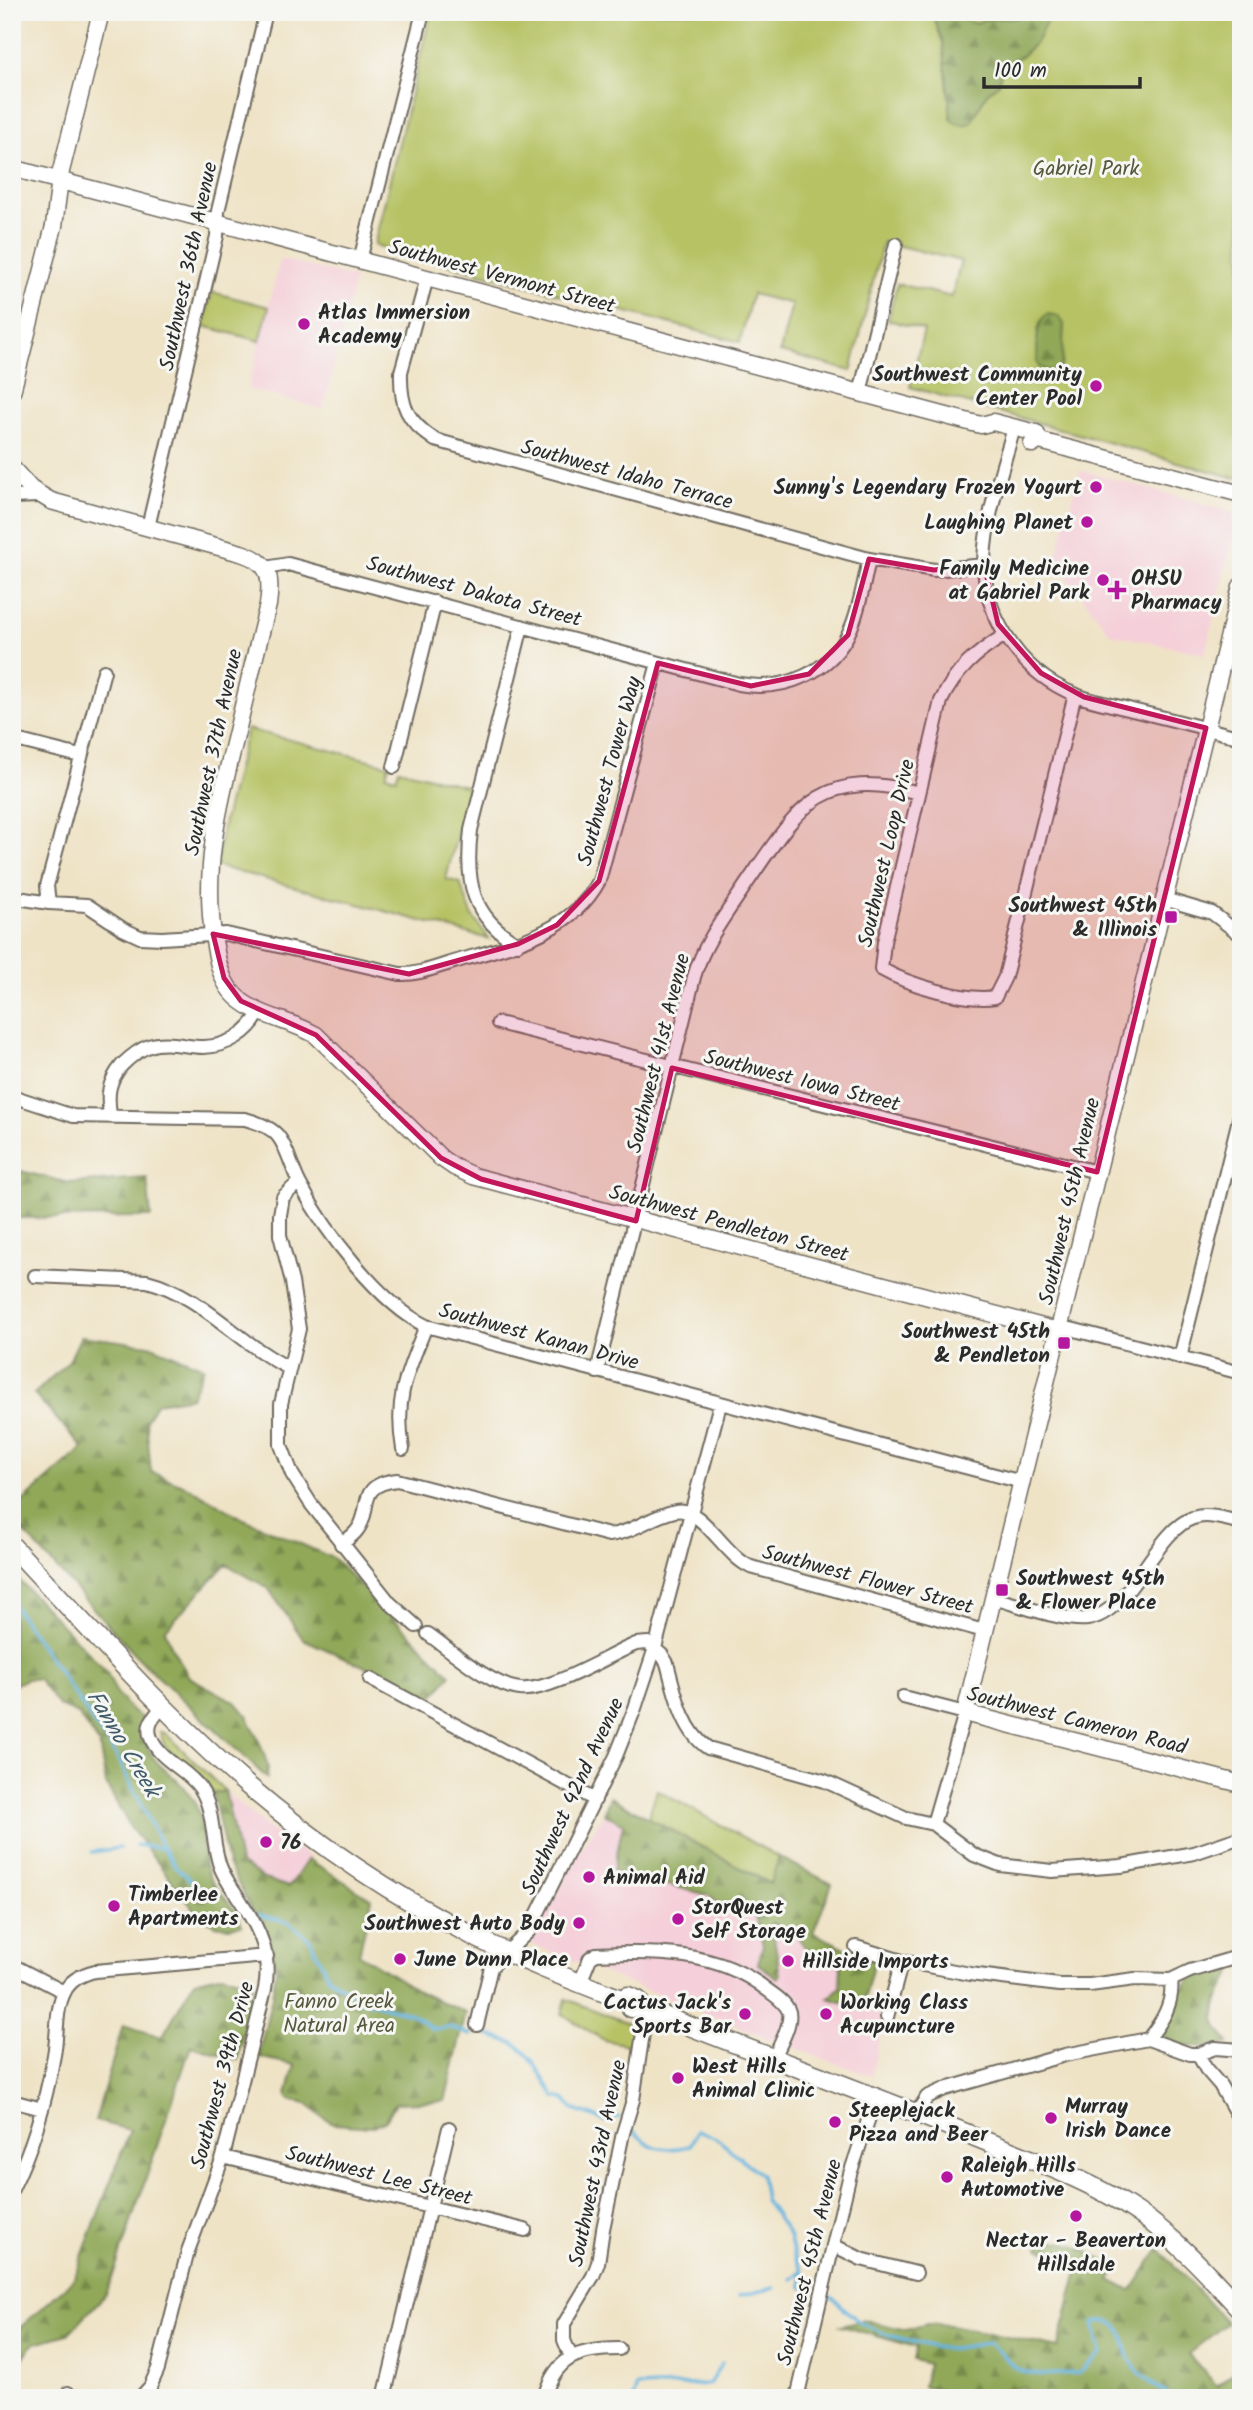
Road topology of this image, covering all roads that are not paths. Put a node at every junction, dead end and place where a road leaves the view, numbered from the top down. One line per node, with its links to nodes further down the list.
1 (101, 12): 5 (street)
2 (266, 12): 6 (street, Southwest 36th Avenue)
3 (423, 12): 8 (street)
4 (12, 168): 5 (street, Southwest Vermont Street)
5 (60, 180): 6 (street, Southwest Vermont Street); 10 (street)
6 (217, 222): 8 (street, Southwest Vermont Street); 17 (street, Southwest 36th Avenue)
7 (896, 244): 11 (street)
8 (360, 260): 9 (street, Southwest Vermont Street)
9 (427, 278): 11 (street, Southwest Vermont Street); 18 (street, Southwest Idaho Terrace)
10 (12, 392)
11 (860, 393): 12 (street, Southwest Vermont Street)
12 (1012, 433): 14 (street, Southwest Vermont Street); 19 (street)
13 (12, 468): 15 (street, Southwest Dakota Street)
14 (1241, 494)
15 (39, 496): 16 (street); 17 (street, Southwest Dakota Street)
16 (12, 497)
17 (148, 527): 20 (street, Southwest Dakota Street)
18 (869, 559): 19 (street, Southwest Idaho Terrace); 25 (street, Southwest Dakota Street)
19 (984, 565): 24 (street)
20 (266, 568): 22 (street, Southwest Dakota Street); 37 (street, Southwest 37th Avenue)
21 (1241, 586): 28 (street, Southwest 45th Avenue)
22 (435, 602): 23 (street, Southwest Dakota Street); 32 (street)
23 (522, 626): 25 (street, Southwest Dakota Street); 39 (street)
24 (1005, 635): 27 (street); 33 (street, Southwest Loop Drive)
25 (658, 663): 39 (street, Southwest Tower Way)
26 (104, 671): 31 (street)
27 (1075, 694): 28 (street); 33 (street, Southwest Loop Drive)
28 (1206, 728): 29 (street); 35 (street, Southwest 45th Avenue)
29 (1241, 738)
30 (12, 739): 31 (street)
31 (80, 756): 36 (street)
32 (394, 768)
33 (919, 793): 42 (street, Southwest 41st Avenue)
34 (12, 897): 36 (street)
35 (1164, 899): 38 (street); 46 (street, Southwest 45th Avenue)
36 (49, 903): 37 (street)
37 (213, 934): 39 (street, Southwest Tower Way); 40 (street, Southwest 37th Avenue)
38 (1241, 935)
39 (518, 944)
40 (260, 1011): 45 (street); 48 (street, Southwest Pendleton Street)
41 (498, 1023): 42 (street, Southwest Iowa Street)
42 (672, 1068): 46 (street, Southwest Iowa Street); 48 (street, Southwest 41st Avenue)
43 (12, 1096): 45 (street, Southwest Kanan Drive)
44 (1241, 1111): 52 (street)
45 (110, 1115): 47 (street, Southwest Kanan Drive)
46 (1097, 1172): 51 (street, Southwest 45th Avenue)
47 (299, 1182): 50 (street, Southwest Kanan Drive); 53 (street)
48 (636, 1221): 51 (street, Southwest Pendleton Street); 54 (street, Southwest 41st Avenue)
49 (35, 1276): 53 (street)
50 (426, 1326): 54 (street, Southwest Kanan Drive); 57 (street)
51 (1060, 1328): 52 (street, Southwest Pendleton Street); 58 (street, Southwest 45th Avenue)
52 (1180, 1358): 55 (street, Southwest Pendleton Street)
53 (289, 1368): 61 (street)
54 (597, 1371): 56 (street, Southwest Kanan Drive)
55 (1241, 1373)
56 (720, 1404): 58 (street, Southwest Kanan Drive); 59 (street, Southwest 42nd Avenue)
57 (403, 1449)
58 (1022, 1482): 63 (street, Southwest 45th Avenue)
59 (690, 1513): 61 (street); 65 (street, Southwest Flower Street); 67 (street, Southwest 42nd Avenue)
60 (1241, 1523): 63 (street)
61 (341, 1544): 64 (street)
62 (12, 1546): 70 (main road)
63 (993, 1598): 65 (street, Southwest 45th Avenue)
64 (416, 1626)
65 (984, 1631): 71 (street, Southwest 45th Avenue)
66 (428, 1634): 67 (street)
67 (656, 1648): 73 (street, Southwest 42nd Avenue); 74 (street)
68 (370, 1679): 73 (street)
69 (903, 1697): 71 (street, Southwest Cameron Road)
70 (164, 1706): 77 (main road); 78 (street, Southwest 39th Drive)
71 (965, 1713): 72 (street, Southwest Cameron Road); 74 (street, Southwest 45th Avenue)
72 (1241, 1784)
73 (595, 1800): 77 (street, Southwest 42nd Avenue)
74 (933, 1824): 75 (street)
75 (1241, 1837)
76 (856, 1947): 80 (street)
77 (507, 1952): 83 (main road); 87 (street, Southwest 42nd Avenue)
78 (267, 1956): 84 (street); 98 (street, Southwest 39th Drive)
79 (1241, 1956): 82 (street)
80 (902, 1961): 82 (street); 86 (street)
81 (12, 1965): 84 (street)
82 (1171, 1980): 88 (street)
83 (580, 1983): 85 (main road); 91 (street)
84 (64, 1992): 94 (street)
85 (646, 2009): 91 (main road); 106 (street, Southwest 43rd Avenue)
86 (887, 2017)
87 (477, 2025)
88 (1148, 2039): 90 (street); 95 (street)
89 (1241, 2050): 90 (street)
90 (1198, 2054): 96 (street)
91 (774, 2058): 92 (main road)
92 (876, 2097): 95 (main road); 102 (street, Southwest 45th Avenue)
93 (12, 2101): 94 (street)
94 (42, 2109): 99 (street)
95 (916, 2113): 104 (main road)
96 (1241, 2122)
97 (449, 2128): 100 (street)
98 (223, 2157): 100 (street, Southwest Lee Street); 107 (street, Southwest 39th Drive)
99 (12, 2189)
100 (430, 2207): 101 (street, Southwest Lee Street); 108 (street)
101 (525, 2230)
102 (833, 2245): 103 (street); 110 (street, Southwest 45th Avenue)
103 (916, 2273)
104 (1241, 2311)
105 (619, 2349): 106 (street)
106 (571, 2357): 109 (street)
107 (141, 2398)
108 (384, 2398)
109 (544, 2398)
110 (797, 2398)

